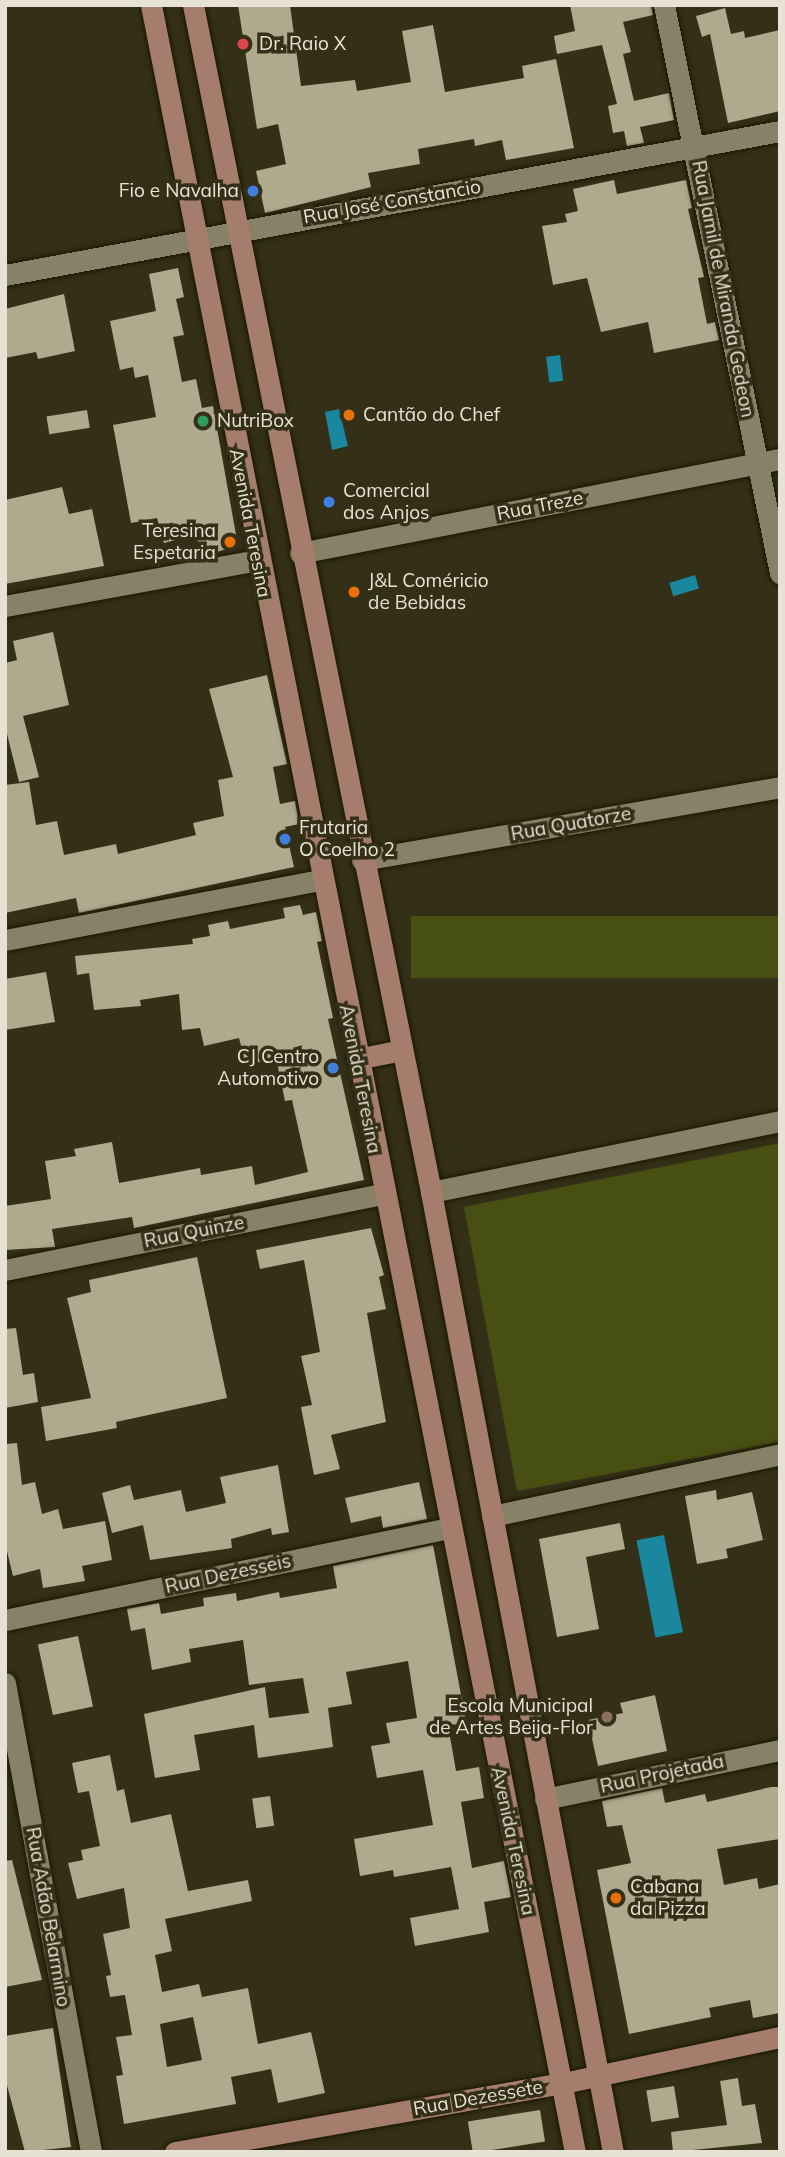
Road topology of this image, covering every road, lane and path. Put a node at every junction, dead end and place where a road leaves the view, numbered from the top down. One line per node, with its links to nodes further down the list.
1 (151, 5): 7 (main road, Avenida Teresina)
2 (193, 5): 6 (main road, Avenida Teresina)
3 (664, 5): 5 (street, Rua Jamil de Miranda Gedeon)
4 (780, 131): 5 (street, Rua José Constancio)
5 (696, 148): 6 (street, Rua José Constancio); 10 (street, Rua Jamil de Miranda Gedeon)
6 (235, 230): 7 (street, Rua José Constancio); 11 (main road, Avenida Teresina)
7 (194, 237): 8 (street, Rua José Constancio); 12 (main road, Avenida Teresina)
8 (5, 275)
9 (780, 459): 10 (street, Rua Treze)
10 (757, 464): 11 (street, Rua Treze); 13 (street, Rua Jamil de Miranda Gedeon)
11 (300, 553): 16 (main road, Avenida Teresina)
12 (258, 560): 14 (street); 17 (main road, Avenida Teresina)
13 (780, 573)
14 (5, 606)
15 (780, 788): 16 (street, Rua Quatorze)
16 (362, 860): 19 (main road, Avenida Teresina)
17 (321, 880): 18 (street); 20 (main road, Avenida Teresina)
18 (5, 940)
19 (402, 1050): 20 (main road); 22 (main road, Avenida Teresina)
20 (357, 1059): 23 (main road, Avenida Teresina)
21 (780, 1121): 22 (street)
22 (431, 1192): 26 (main road, Avenida Teresina)
23 (383, 1194): 24 (street, Rua Quinze); 27 (main road, Avenida Teresina)
24 (5, 1270)
25 (780, 1454): 26 (street)
26 (492, 1517): 31 (main road, Avenida Teresina)
27 (450, 1528): 28 (street, Rua Dezesseis); 34 (main road, Avenida Teresina)
28 (5, 1620)
29 (5, 1683): 35 (street, Rua Adão Belarmino)
30 (780, 1750): 31 (street, Rua Projetada)
31 (545, 1799): 33 (main road, Avenida Teresina)
32 (780, 2037): 33 (main road, Rua Dezessete)
33 (598, 2074): 34 (main road, Rua Dezessete); 38 (main road, Avenida Teresina)
34 (563, 2083): 36 (main road, Rua Dezessete); 37 (main road, Avenida Teresina)
35 (91, 2152)
36 (174, 2152)
37 (575, 2152)
38 (613, 2152)

